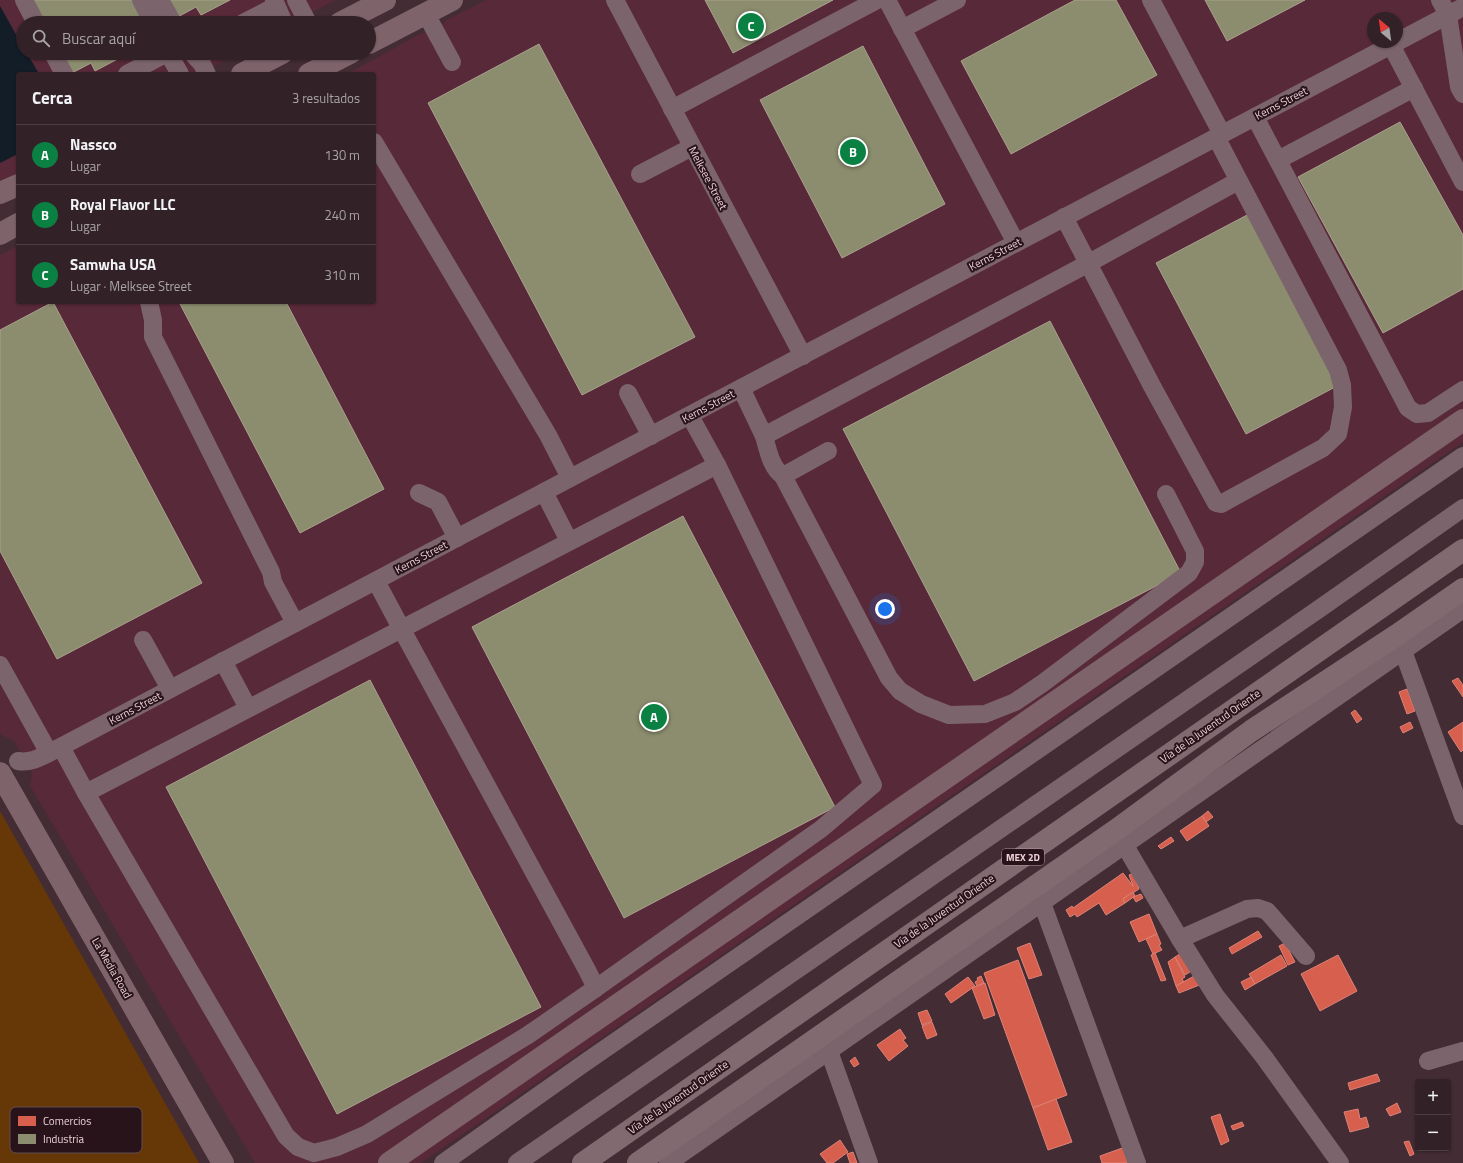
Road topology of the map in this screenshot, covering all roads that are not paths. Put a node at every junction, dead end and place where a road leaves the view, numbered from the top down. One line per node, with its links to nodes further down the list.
1 (24, 0): 15 (street)
2 (141, 0): 16 (street)
3 (160, 0): 17 (street)
4 (296, 0): 20 (street)
5 (385, 0): 21 (main road)
6 (452, 0): 14 (main road)
7 (615, 0): 43 (street, Melksee Street)
8 (877, 0): 43 (street)
9 (887, 0): 22 (street)
10 (957, 0): 22 (street)
11 (1151, 0): 45 (street)
12 (275, 3): 18 (street); 19 (street)
13 (1450, 7): 23 (street, Kerns Street); 34 (street)
14 (426, 14): 24 (main road); 33 (street)
15 (32, 16)
16 (149, 16)
17 (169, 16)
18 (255, 16)
19 (281, 16)
20 (304, 16)
21 (354, 16)
22 (902, 30): 57 (street)
23 (1403, 38)
24 (376, 39)
25 (1385, 48): 44 (street, Kerns Street)
26 (1397, 48): 41 (street)
27 (57, 60): 36 (street)
28 (154, 60): 37 (street)
29 (172, 60): 38 (street)
30 (198, 60): 39 (street)
31 (269, 60): 40 (main road)
32 (339, 60): 35 (main road)
33 (452, 62)
34 (1459, 63): 42 (street)
35 (322, 71)
36 (63, 72)
37 (131, 72)
38 (179, 72)
39 (206, 72)
40 (246, 72)
41 (1414, 88): 48 (street); 51 (street)
42 (1463, 94)
43 (672, 109): 47 (street, Melksee Street)
44 (1255, 116): 45 (street, Kerns Street); 48 (street)
45 (1219, 136): 50 (street); 54 (street, Kerns Street)
46 (376, 145): 73 (street)
47 (692, 146): 49 (street); 60 (street, Melksee Street)
48 (1278, 160): 62 (street)
49 (640, 174)
50 (1238, 181): 58 (street); 58 (street)
51 (1463, 182)
52 (16, 186): 53 (main road)
53 (0, 193)
54 (1064, 218): 57 (street, Kerns Street); 58 (street)
55 (16, 225): 56 (main road)
56 (0, 234)
57 (1016, 243): 60 (street, Kerns Street)
58 (1089, 263): 67 (street)
59 (149, 304): 84 (street)
60 (802, 356): 61 (street, Kerns Street)
61 (741, 388): 64 (street, Kerns Street); 67 (street)
62 (1463, 390)
63 (628, 393): 66 (street)
64 (690, 416): 66 (street, Kerns Street); 71 (street)
65 (1463, 420): 110 (main road)
66 (650, 436): 73 (street, Kerns Street)
67 (764, 436): 72 (street)
68 (1463, 436): 111 (main road)
69 (828, 451): 72 (street)
70 (1463, 456): 112 (street)
71 (717, 465): 79 (street); 104 (street)
72 (783, 476): 76 (street)
73 (570, 478): 74 (street, Kerns Street)
74 (544, 492): 78 (street, Kerns Street); 79 (street)
75 (419, 493): 78 (street)
76 (1166, 494)
77 (1463, 508): 113 (street)
78 (457, 538): 81 (street, Kerns Street)
79 (569, 541): 85 (street)
80 (1463, 550): 86 (highway, Vía de la Juventud Oriente / MEX 2D)
81 (376, 581): 84 (street, Kerns Street); 85 (street)
82 (1463, 589): 88 (highway, MEX 2D)
83 (1463, 609): 88 (street)
84 (295, 623): 89 (street, Kerns Street)
85 (401, 628): 93 (street); 104 (street)
86 (1336, 638): 91 (highway); 94 (highway, Vía de la Juventud Oriente / MEX 2D)
87 (143, 640): 92 (street)
88 (1400, 643): 91 (highway, MEX 2D); 99 (street); 100 (street)
89 (223, 661): 92 (street, Kerns Street); 93 (street)
90 (0, 664): 96 (street)
91 (1354, 664): 95 (highway, MEX 2D)
92 (170, 689): 96 (street, Kerns Street)
93 (248, 708): 98 (street)
94 (1235, 709): 95 (highway); 114 (highway, Vía de la Juventud Oriente / MEX 2D)
95 (1251, 731): 100 (highway, MEX 2D)
96 (55, 750): 97 (street, Kerns Street); 98 (street)
97 (9, 767): 109 (main road, La Media Road)
98 (86, 793): 104 (street)
99 (1463, 816)
100 (1121, 837): 101 (highway, MEX 2D); 102 (street)
101 (1039, 894): 105 (highway, MEX 2D); 117 (street)
102 (1180, 939): 103 (street); 118 (street)
103 (1306, 956)
104 (596, 988)
105 (826, 1043): 108 (highway, MEX 2D); 116 (street)
106 (1463, 1051): 107 (street)
107 (1428, 1061)
108 (662, 1159): 115 (highway, MEX 2D)
109 (224, 1163)
110 (389, 1163)
111 (411, 1163)
112 (443, 1163)
113 (517, 1163)
114 (583, 1163)
115 (638, 1163)
116 (869, 1163)
117 (1137, 1163)
118 (1340, 1163)

